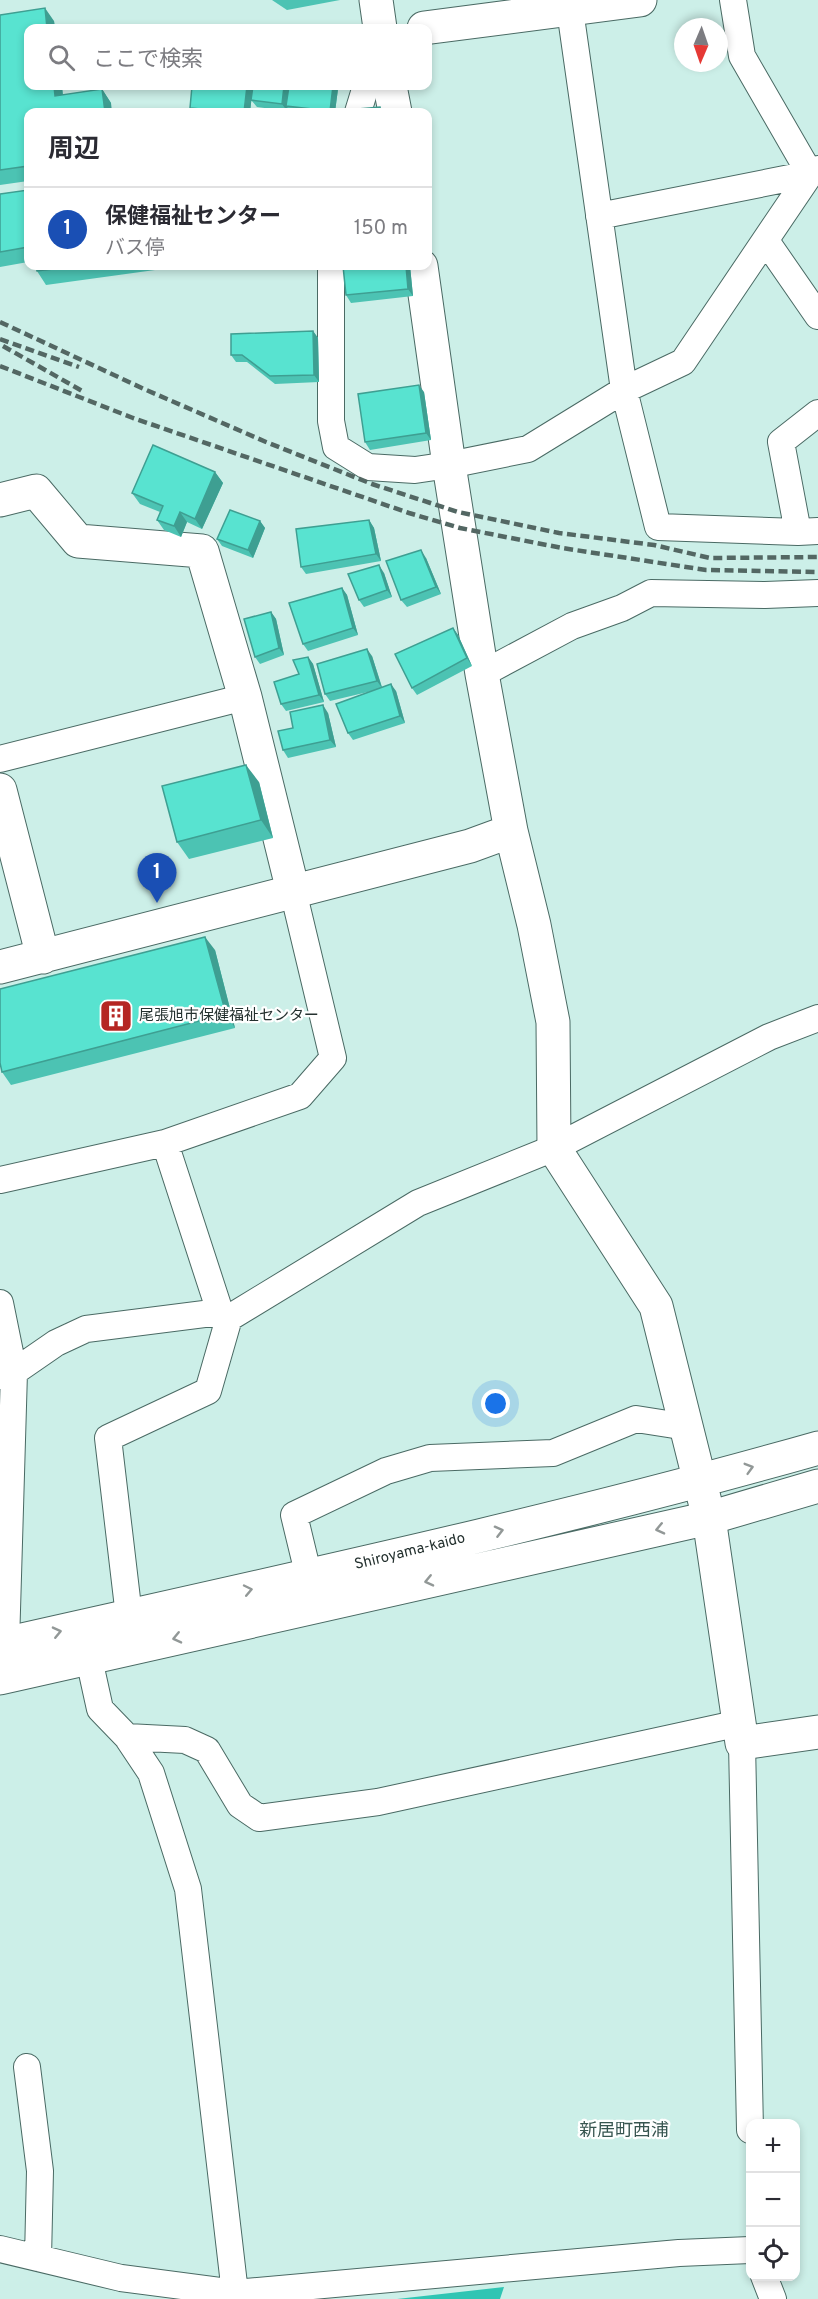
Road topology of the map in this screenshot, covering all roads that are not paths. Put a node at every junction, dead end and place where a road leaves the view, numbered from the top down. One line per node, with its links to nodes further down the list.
1 (376, 0): 5 (street)
2 (640, 0): 4 (street)
3 (733, 0): 11 (street)
4 (552, 8): 6 (street); 12 (street)
5 (379, 24)
6 (432, 27)
7 (365, 90): 9 (street)
8 (391, 90): 10 (street)
9 (359, 108)
10 (394, 108)
11 (814, 172): 12 (street); 13 (street)
12 (599, 216): 17 (street)
13 (766, 241): 16 (street); 17 (street)
14 (331, 270): 19 (street)
15 (423, 270): 19 (street)
16 (818, 316)
17 (624, 390): 19 (street); 21 (street)
18 (818, 413): 21 (street)
19 (449, 465): 23 (street)
20 (0, 500): 24 (street)
21 (808, 532)
22 (818, 593): 23 (street)
23 (482, 674): 27 (street)
24 (245, 697): 25 (street); 28 (street)
25 (0, 759)
26 (0, 790): 29 (street)
27 (511, 831): 28 (street); 33 (street)
28 (293, 891): 29 (street); 32 (street)
29 (43, 957): 30 (street)
30 (0, 967)
31 (818, 1018): 33 (street)
32 (165, 1143): 34 (street); 36 (street)
33 (554, 1148): 36 (street); 38 (street)
34 (0, 1180)
35 (0, 1303): 37 (street)
36 (225, 1315): 37 (street); 44 (street)
37 (7, 1374): 45 (street)
38 (687, 1426): 40 (street); 43 (street)
39 (818, 1448): 40 (street, Shiroyama-kaido, one-way to 39)
40 (700, 1482): 42 (street); 43 (street, Shiroyama-kaido, one-way to 40)
41 (818, 1486): 42 (street, Shiroyama-kaido)
42 (709, 1518): 46 (street, Shiroyama-kaido, one-way to 46); 49 (street)
43 (309, 1577): 44 (street, Shiroyama-kaido, one-way to 43)
44 (129, 1616): 45 (street, Shiroyama-kaido, one-way to 44)
45 (3, 1644)
46 (89, 1659): 47 (street, Shiroyama-kaido); 50 (street)
47 (0, 1678)
48 (818, 1732): 49 (street)
49 (741, 1733): 50 (street); 52 (street)
50 (127, 1737): 57 (street)
51 (27, 2067): 55 (street)
52 (750, 2119)
53 (0, 2249): 55 (street)
54 (746, 2250): 58 (street)
55 (38, 2258): 57 (street)
56 (766, 2281): 59 (street)
57 (235, 2293): 58 (street)
58 (267, 2294)
59 (773, 2299)

